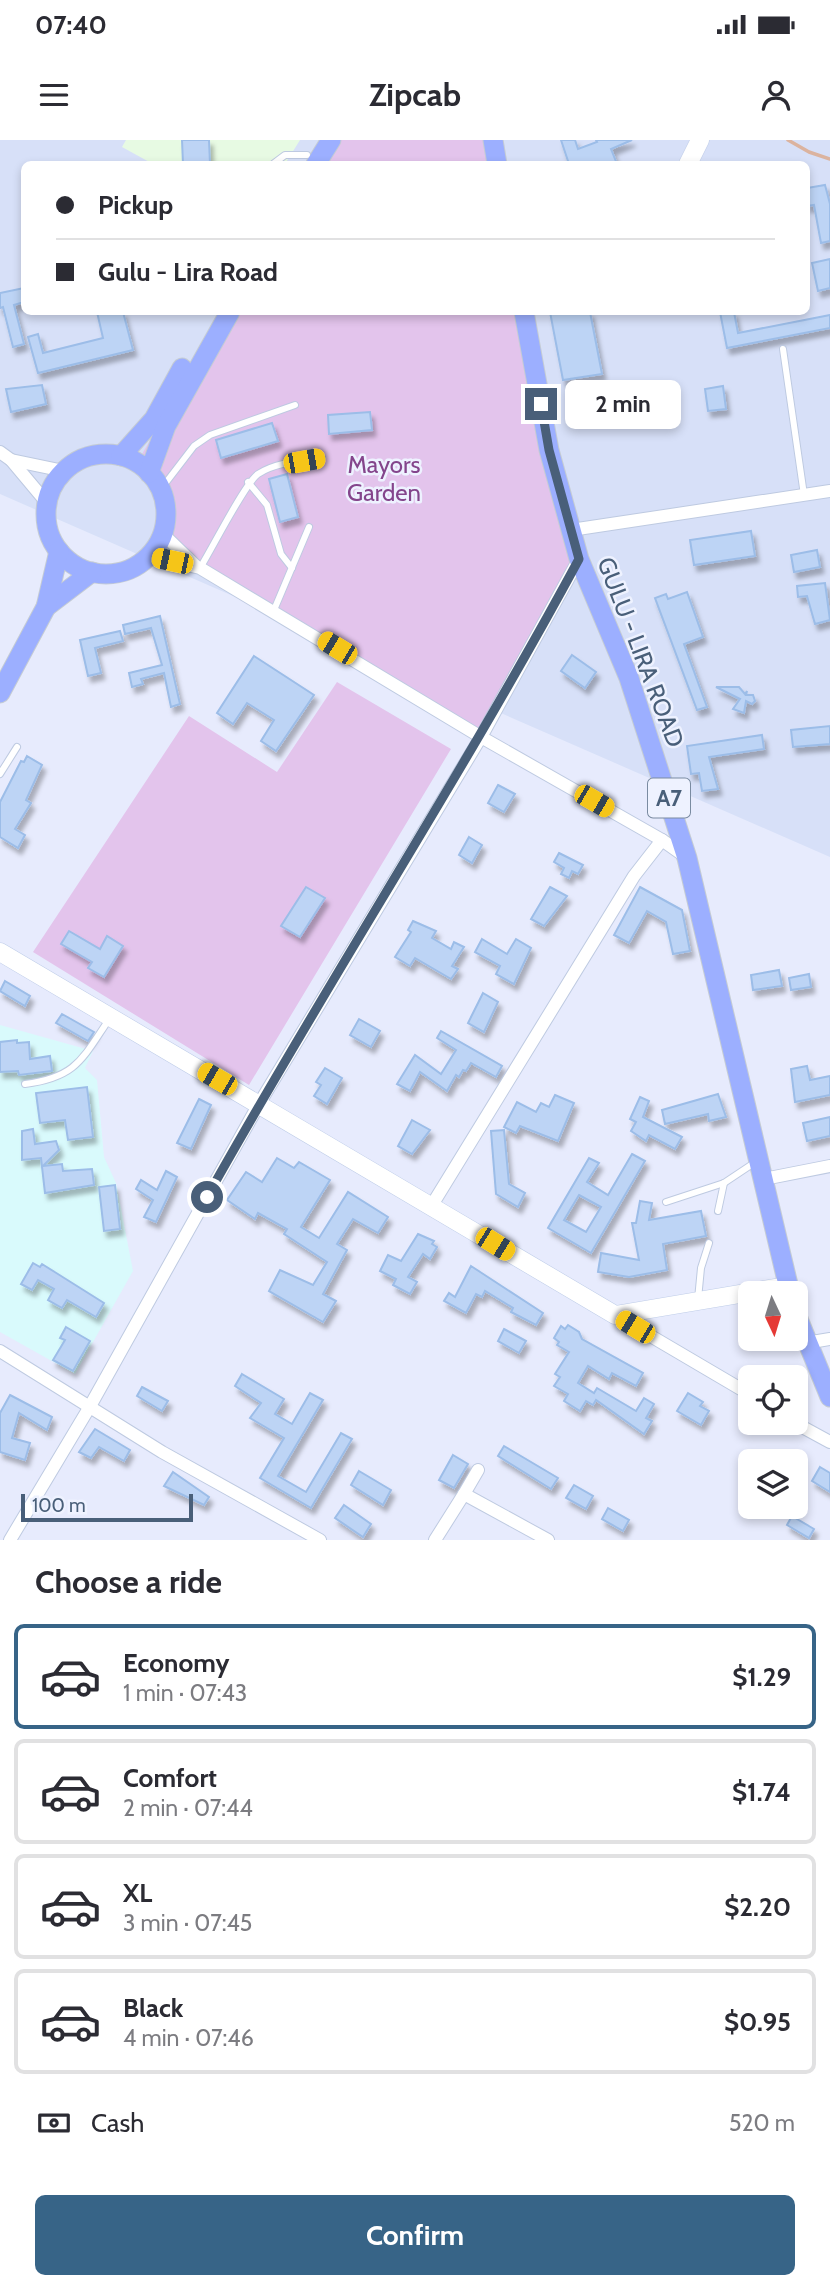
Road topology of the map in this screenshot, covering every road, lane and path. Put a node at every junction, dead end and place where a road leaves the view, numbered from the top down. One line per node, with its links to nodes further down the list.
1 (331, 140): 4 (main road)
2 (493, 140): 6 (main road)
3 (700, 140): 7 (main road)
4 (310, 156): 5 (lane)
5 (277, 161)
6 (496, 161)
7 (690, 161)
8 (214, 315): 13 (main road)
9 (228, 315): 13 (main road)
10 (525, 315): 26 (main road, GULU - LIRA ROAD / A7)
11 (783, 349): 23 (lane)
12 (295, 405): 21 (lane)
13 (160, 422): 15 (main road); 19 (main road)
14 (0, 452): 17 (street)
15 (121, 456): 18 (main road); 19 (main road)
16 (322, 458): 20 (lane)
17 (11, 460): 18 (street); 24 (street)
18 (64, 471): 24 (main road)
19 (149, 472): 21 (main road)
20 (248, 482): 31 (lane); 32 (lane)
21 (161, 489): 27 (main road)
22 (830, 491): 23 (street)
23 (804, 495): 26 (street)
24 (47, 503): 28 (main road)
25 (309, 527): 32 (lane)
26 (572, 530): 30 (main road, GULU - LIRA ROAD / A7)
27 (163, 534): 29 (main road); 31 (street)
28 (59, 551): 33 (main road); 34 (main road)
29 (148, 556): 31 (street); 33 (main road)
30 (579, 559): 37 (street); 41 (main road, GULU - LIRA ROAD / A7)
31 (198, 567): 35 (street)
32 (292, 568): 35 (lane)
33 (92, 572): 34 (main road)
34 (47, 607): 36 (main road)
35 (274, 610): 37 (street)
36 (0, 693)
37 (481, 737): 40 (street); 45 (street)
38 (17, 747): 39 (lane)
39 (0, 774)
40 (663, 840): 41 (street); 51 (street)
41 (687, 858): 46 (main road, GULU - LIRA ROAD / A7)
42 (0, 952): 43 (main road)
43 (111, 1017): 44 (lane); 45 (main road)
44 (25, 1084)
45 (259, 1104): 51 (main road); 64 (street)
46 (758, 1160): 48 (main road, GULU - LIRA ROAD / A7); 49 (lane)
47 (830, 1166): 48 (street)
48 (764, 1179): 54 (main road, GULU - LIRA ROAD / A7)
49 (724, 1183): 50 (lane); 52 (lane)
50 (666, 1202)
51 (432, 1205): 57 (main road)
52 (718, 1211)
53 (709, 1242): 56 (lane)
54 (786, 1281)
55 (738, 1296): 56 (main road)
56 (697, 1302): 57 (main road)
57 (615, 1315): 62 (street)
58 (830, 1339): 59 (street)
59 (808, 1343)
60 (808, 1347): 63 (main road)
61 (0, 1351): 64 (street)
62 (738, 1387)
63 (830, 1396)
64 (89, 1408): 69 (street); 70 (street)
65 (808, 1430): 66 (street)
66 (830, 1442)
67 (478, 1470): 68 (street)
68 (464, 1494): 71 (street); 72 (street)
69 (10, 1540)
70 (320, 1540)
71 (435, 1540)
72 (548, 1540)

